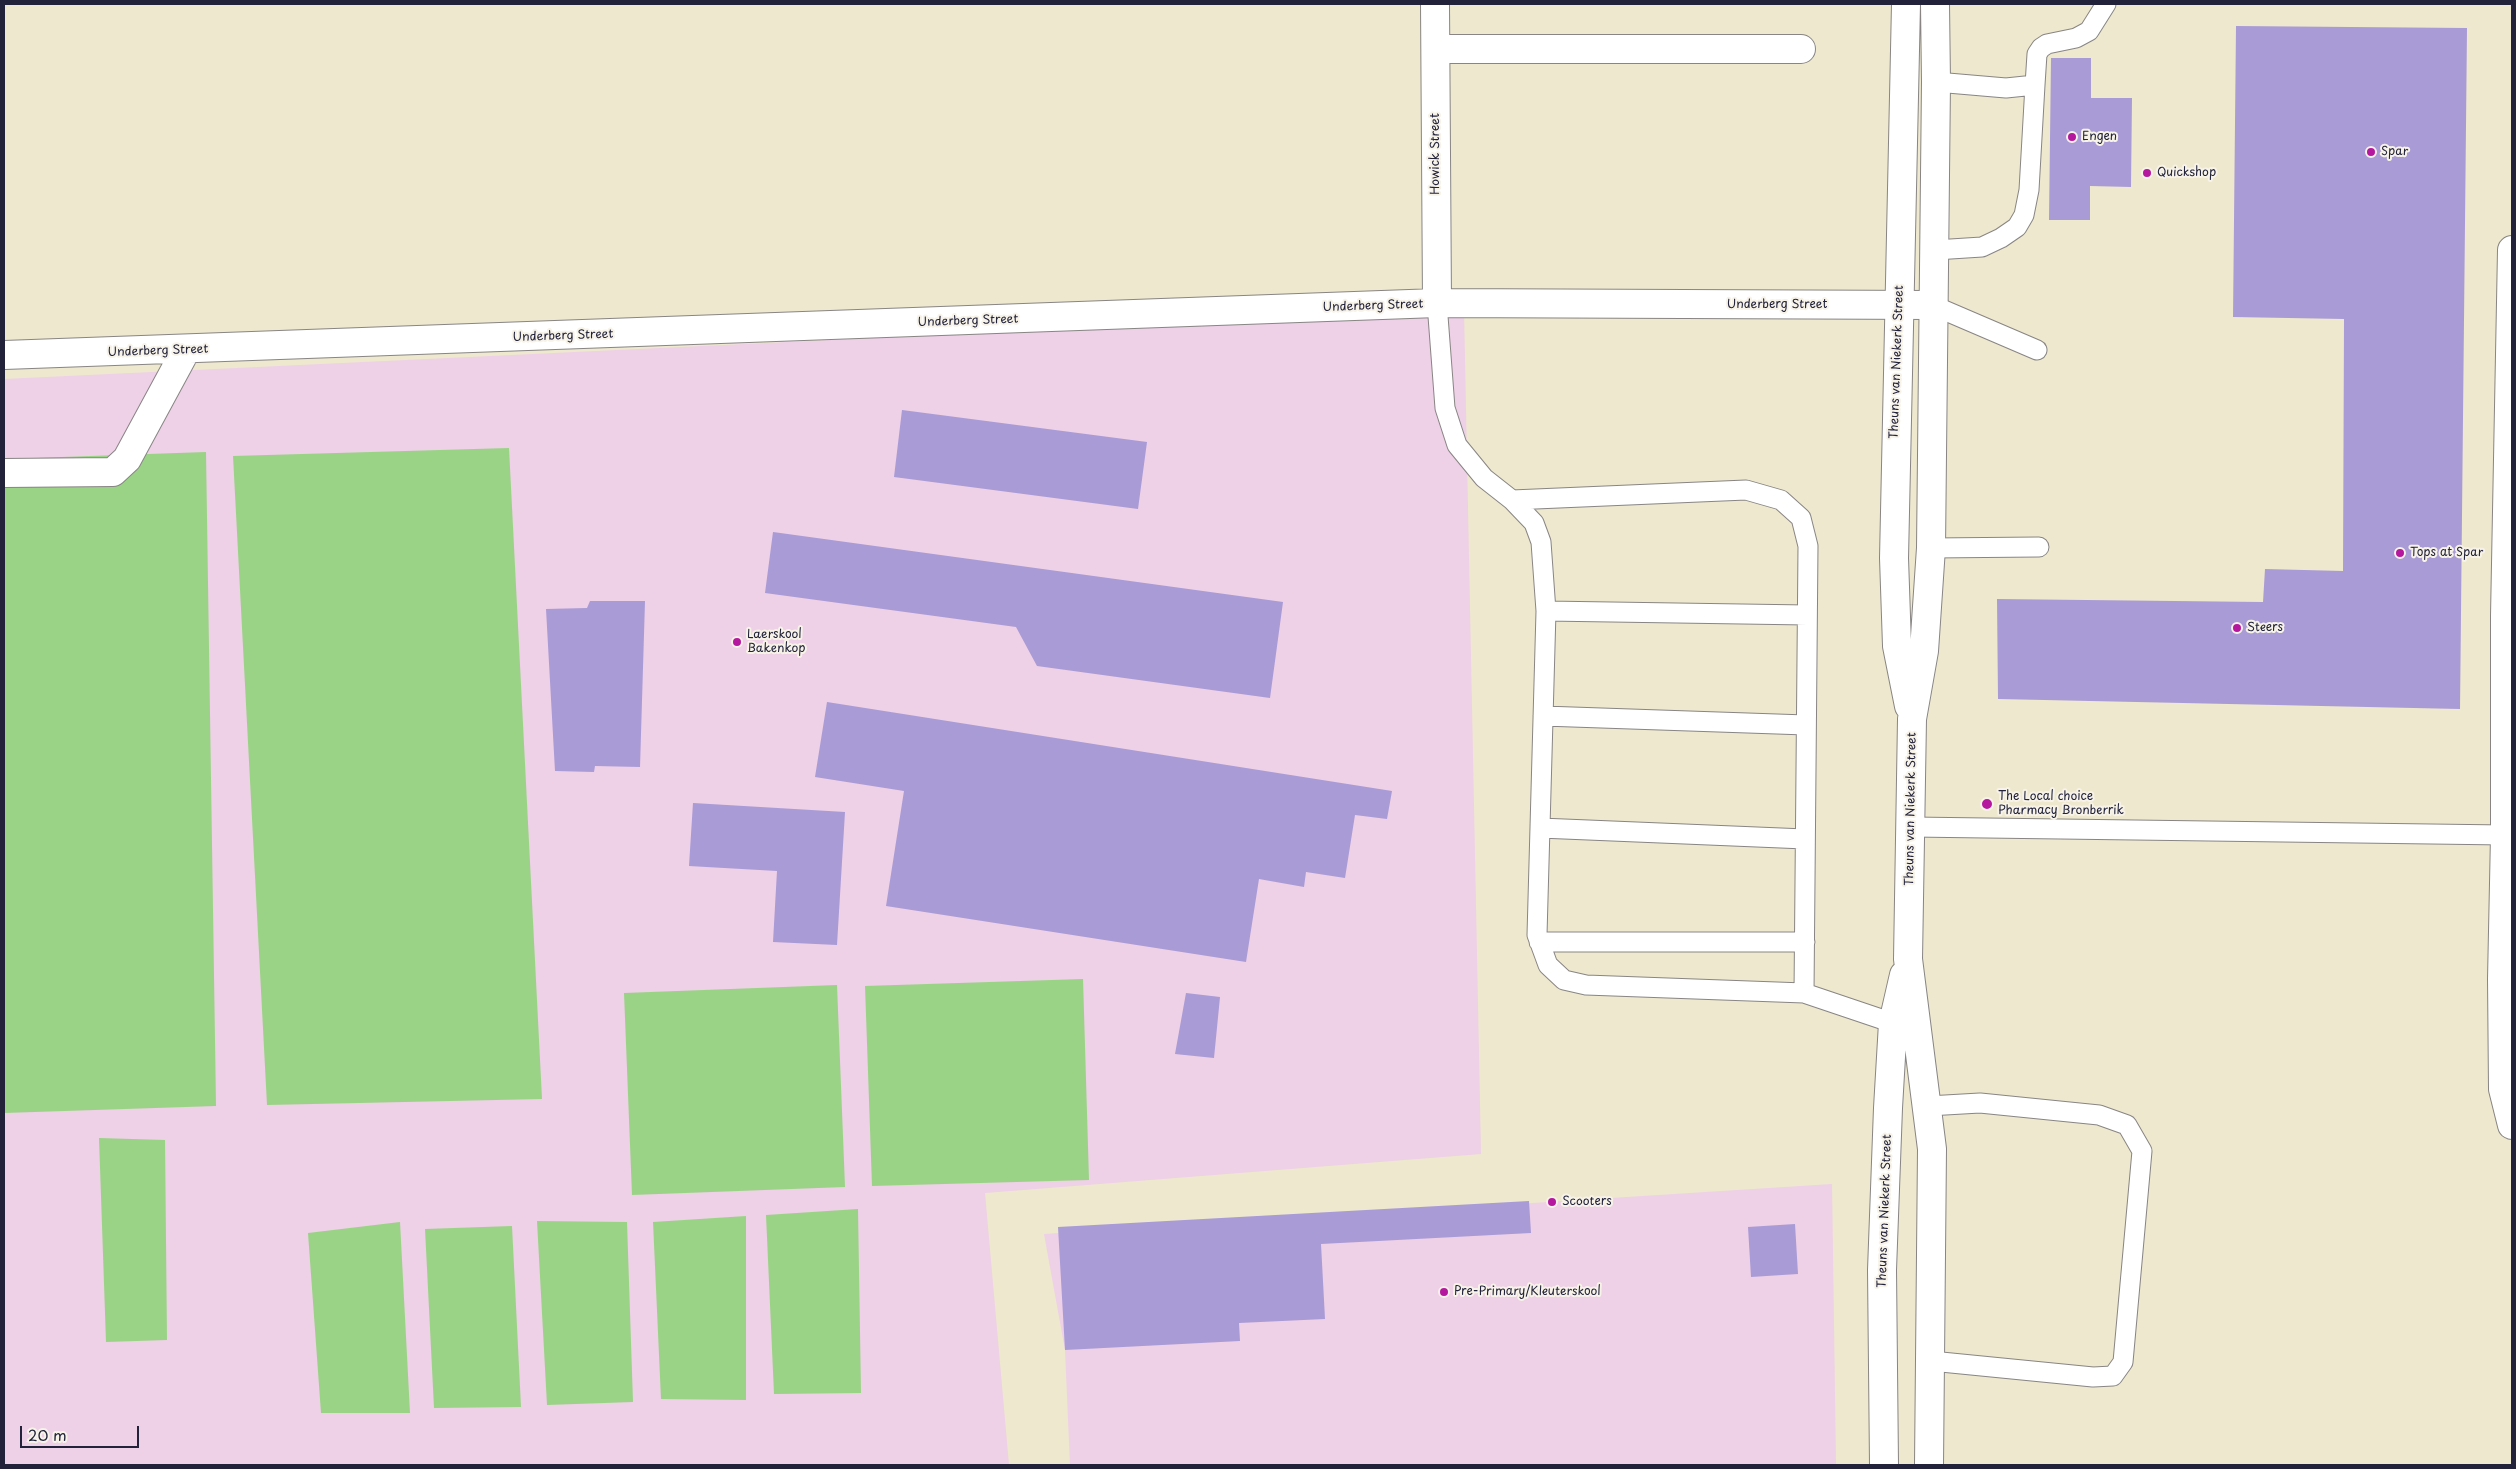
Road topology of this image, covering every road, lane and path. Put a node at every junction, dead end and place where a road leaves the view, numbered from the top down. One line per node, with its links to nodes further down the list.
1 (1436, 4): 5 (street, Howick Street)
2 (1906, 4): 12 (street, Theuns van Niekerk Street)
3 (1935, 4): 7 (street, Theuns van Niekerk Street)
4 (2106, 4): 8 (lane)
5 (1436, 49): 6 (street); 11 (street, Howick Street)
6 (1802, 49)
7 (1936, 82): 8 (lane); 9 (street, Theuns van Niekerk Street)
8 (2035, 86): 9 (lane)
9 (1934, 250): 13 (street, Theuns van Niekerk Street)
10 (2512, 250): 23 (street)
11 (1436, 303): 12 (street, Underberg Street); 14 (street, Underberg Street); 18 (lane)
12 (1899, 305): 13 (street, Underberg Street); 25 (street, Theuns van Niekerk Street)
13 (1932, 305): 15 (lane); 20 (street, Theuns van Niekerk Street)
14 (186, 350): 16 (street, Underberg Street); 17 (street)
15 (2036, 350)
16 (4, 356)
17 (4, 473)
18 (1512, 500): 21 (lane); 22 (lane)
19 (2039, 547): 20 (lane)
20 (1931, 548): 25 (street, Theuns van Niekerk Street)
21 (1546, 611): 22 (lane); 24 (lane)
22 (1807, 615): 26 (lane)
23 (2508, 616): 29 (street)
24 (1543, 716): 26 (lane); 28 (lane)
25 (1912, 719): 27 (street, Theuns van Niekerk Street)
26 (1806, 725): 30 (lane)
27 (1912, 827): 29 (lane); 33 (street, Theuns van Niekerk Street)
28 (1540, 828): 30 (lane); 31 (lane)
29 (2505, 835): 37 (street)
30 (1805, 839): 32 (lane)
31 (1539, 942): 32 (lane); 34 (lane)
32 (1805, 942): 34 (lane)
33 (1908, 959): 35 (street, Theuns van Niekerk Street); 36 (street, Theuns van Niekerk Street)
34 (1804, 993): 35 (lane)
35 (1893, 1023): 39 (street, Theuns van Niekerk Street)
36 (1928, 1106): 38 (street, Theuns van Niekerk Street); 38 (lane)
37 (2512, 1125)
38 (1930, 1361): 40 (street, Theuns van Niekerk Street)
39 (1884, 1465)
40 (1929, 1465)

